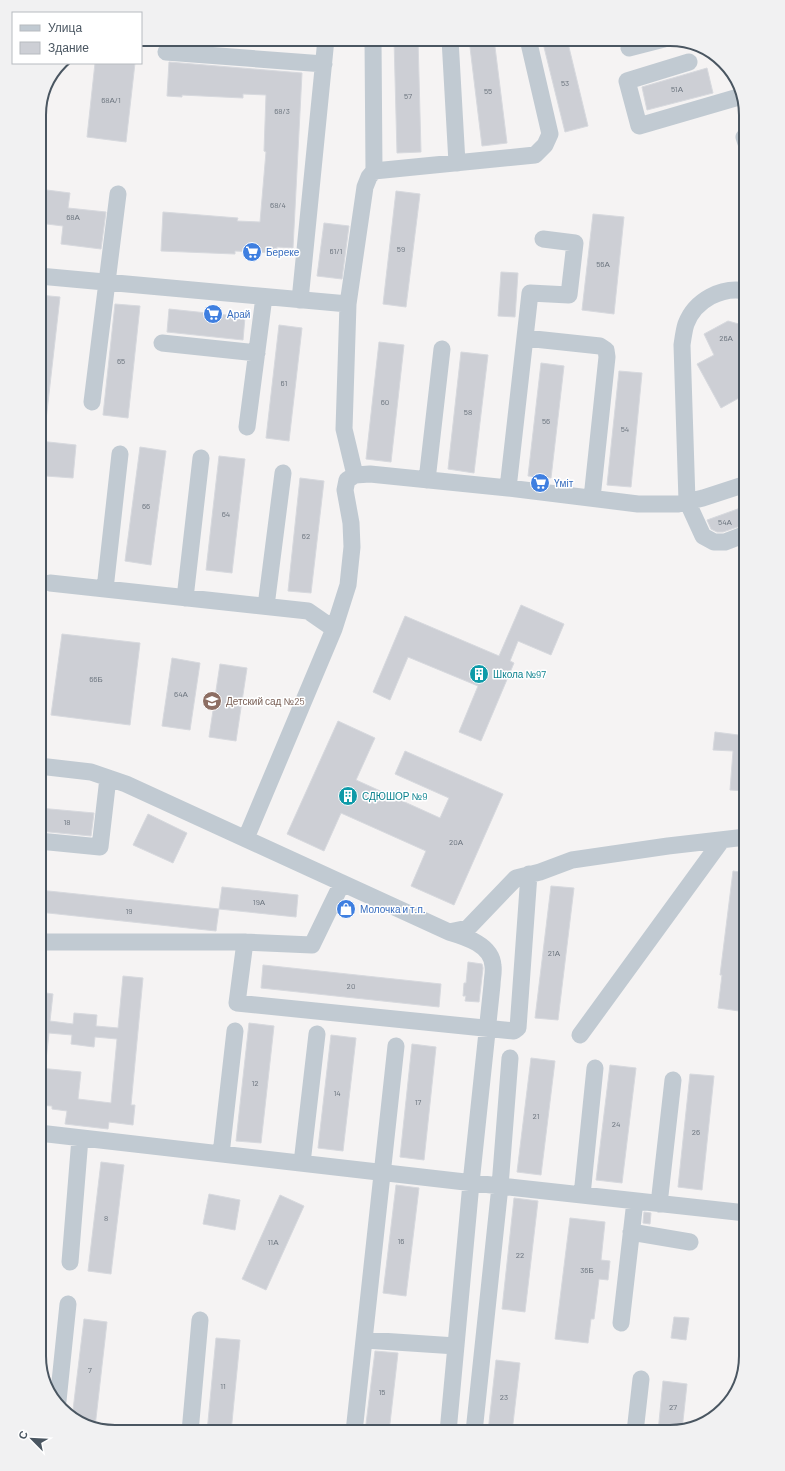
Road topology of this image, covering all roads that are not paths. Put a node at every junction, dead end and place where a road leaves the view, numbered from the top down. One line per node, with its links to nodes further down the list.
1 (325, 46): 9 (street)
2 (373, 46): 12 (street)
3 (450, 46): 11 (street)
4 (530, 46): 11 (street)
5 (637, 46): 6 (street)
6 (629, 48)
7 (166, 52): 9 (street)
8 (689, 62): 10 (street)
9 (324, 64): 19 (street)
10 (737, 98)
11 (457, 163): 12 (street)
12 (374, 171): 20 (street)
13 (118, 194): 16 (street)
14 (543, 239): 21 (street)
15 (46, 277): 16 (street)
16 (107, 282): 18 (street); 25 (street)
17 (739, 290): 35 (street)
18 (264, 296): 19 (street); 24 (street)
19 (300, 300): 20 (street)
20 (348, 304): 30 (street)
21 (525, 338): 33 (street); 34 (street)
22 (162, 343): 24 (street)
23 (442, 349): 31 (street)
24 (257, 353): 26 (street)
25 (92, 402)
26 (247, 428)
27 (120, 454): 38 (street)
28 (201, 458): 39 (street)
29 (283, 473): 40 (street)
30 (355, 475): 31 (street); 41 (street)
31 (427, 480): 33 (street)
32 (739, 486): 35 (street)
33 (508, 488): 34 (street)
34 (592, 498): 35 (street)
35 (687, 501): 36 (street)
36 (739, 537)
37 (50, 583): 38 (street)
38 (105, 589): 39 (street)
39 (186, 598): 40 (street)
40 (266, 606): 41 (street)
41 (334, 629): 44 (street)
42 (46, 767): 43 (street)
43 (108, 778): 44 (street); 47 (street)
44 (246, 838): 49 (street)
45 (739, 839): 46 (street)
46 (722, 840): 48 (street); 56 (street)
47 (46, 842)
48 (529, 874): 50 (street); 53 (street)
49 (342, 883): 50 (street); 52 (street)
50 (449, 932): 53 (street)
51 (46, 942): 52 (street)
52 (245, 942): 53 (street)
53 (487, 1029): 66 (street)
54 (235, 1031): 63 (street)
55 (317, 1034): 64 (street)
56 (580, 1035)
57 (396, 1046): 65 (street)
58 (510, 1058): 67 (street)
59 (595, 1068): 68 (street)
60 (673, 1080): 70 (street)
61 (46, 1134): 62 (street)
62 (80, 1138): 63 (street); 74 (street)
63 (221, 1154): 64 (street)
64 (302, 1163): 65 (street)
65 (381, 1172): 66 (street); 78 (street)
66 (471, 1183): 67 (street); 79 (street)
67 (500, 1186): 68 (street); 85 (street)
68 (582, 1195): 69 (street)
69 (635, 1201): 70 (street); 72 (street)
70 (659, 1204): 71 (street)
71 (739, 1212)
72 (631, 1232): 73 (street); 77 (street)
73 (690, 1242)
74 (70, 1262)
75 (68, 1304): 81 (street)
76 (200, 1320): 82 (street)
77 (621, 1323)
78 (365, 1340): 79 (street); 83 (street)
79 (456, 1346): 84 (street)
80 (641, 1379): 86 (street)
81 (59, 1396)
82 (191, 1425)
83 (355, 1425)
84 (449, 1425)
85 (475, 1425)
86 (636, 1425)

